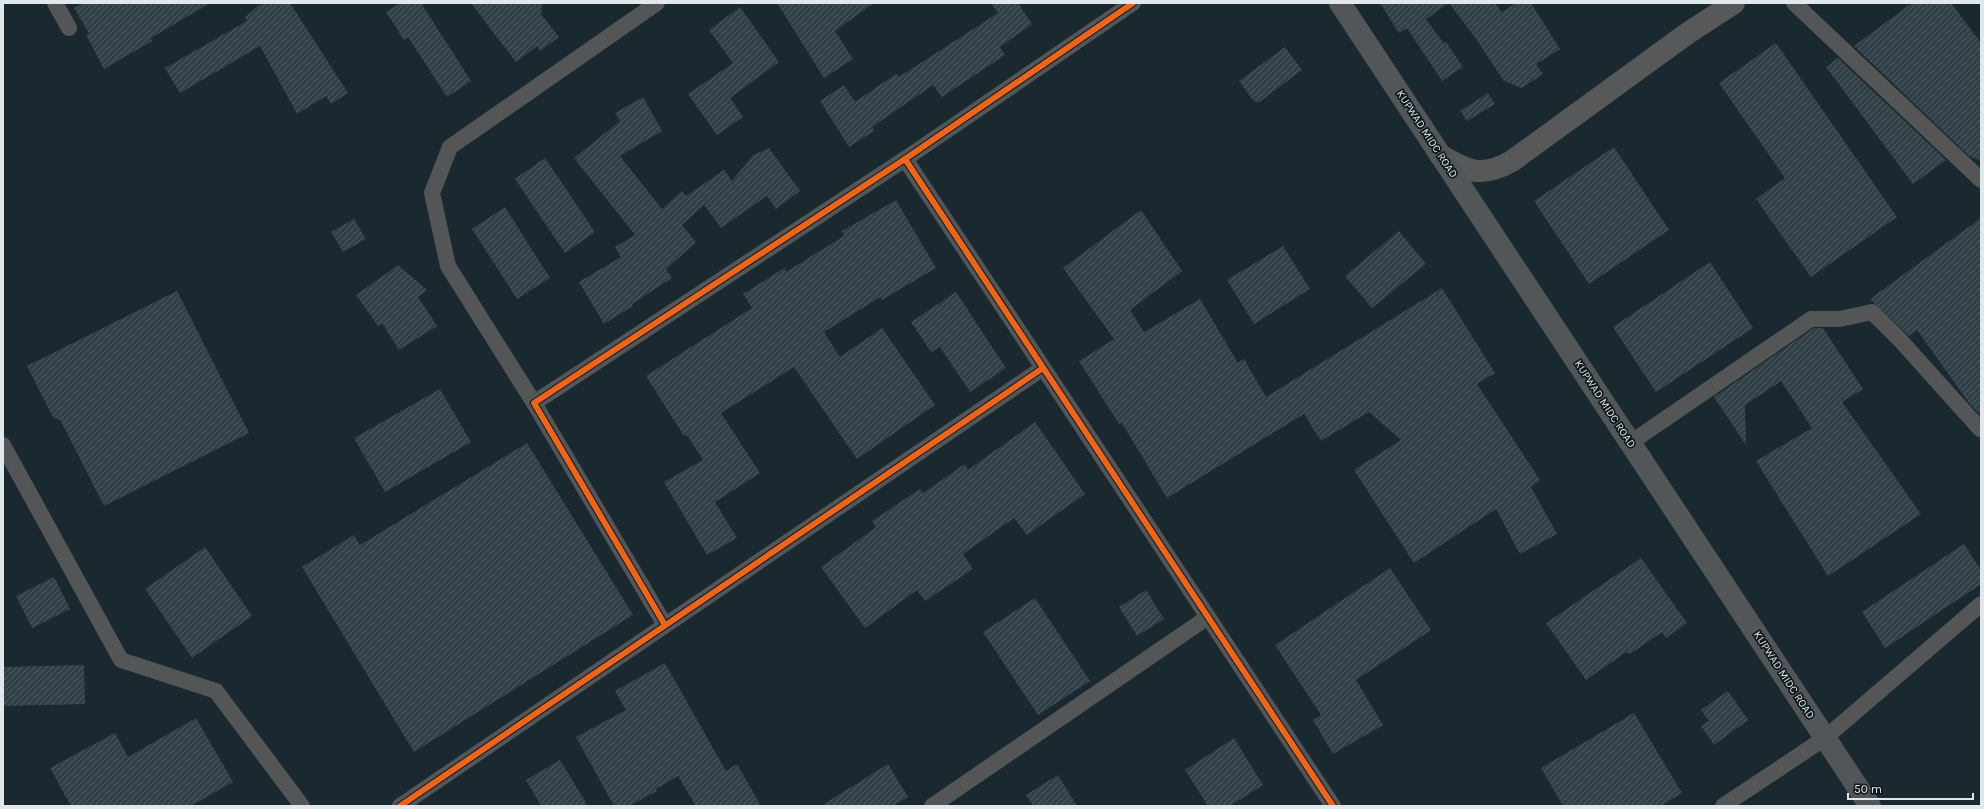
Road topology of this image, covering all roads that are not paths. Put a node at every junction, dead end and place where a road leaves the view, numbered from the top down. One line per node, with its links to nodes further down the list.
1 (55, 3): 7 (street)
2 (657, 3): 12 (street)
3 (1133, 3): 9 (street)
4 (1340, 3): 8 (main road, KUPWAD MIDC ROAD)
5 (1734, 3): 8 (main road)
6 (1794, 3): 10 (street)
7 (69, 28)
8 (1440, 155): 14 (main road, KUPWAD MIDC ROAD)
9 (905, 159): 11 (street); 12 (street)
10 (1981, 180)
11 (1043, 368): 17 (street); 18 (street)
12 (534, 403): 18 (street)
13 (1980, 429): 14 (street)
14 (1630, 443): 19 (main road, KUPWAD MIDC ROAD)
15 (3, 445): 20 (street)
16 (1981, 604): 19 (street)
17 (1208, 617): 22 (street); 23 (street)
18 (665, 626): 21 (street)
19 (1825, 738): 24 (street); 25 (main road, KUPWAD MIDC ROAD)
20 (302, 806)
21 (400, 806)
22 (932, 806)
23 (1333, 806)
24 (1723, 806)
25 (1870, 806)

